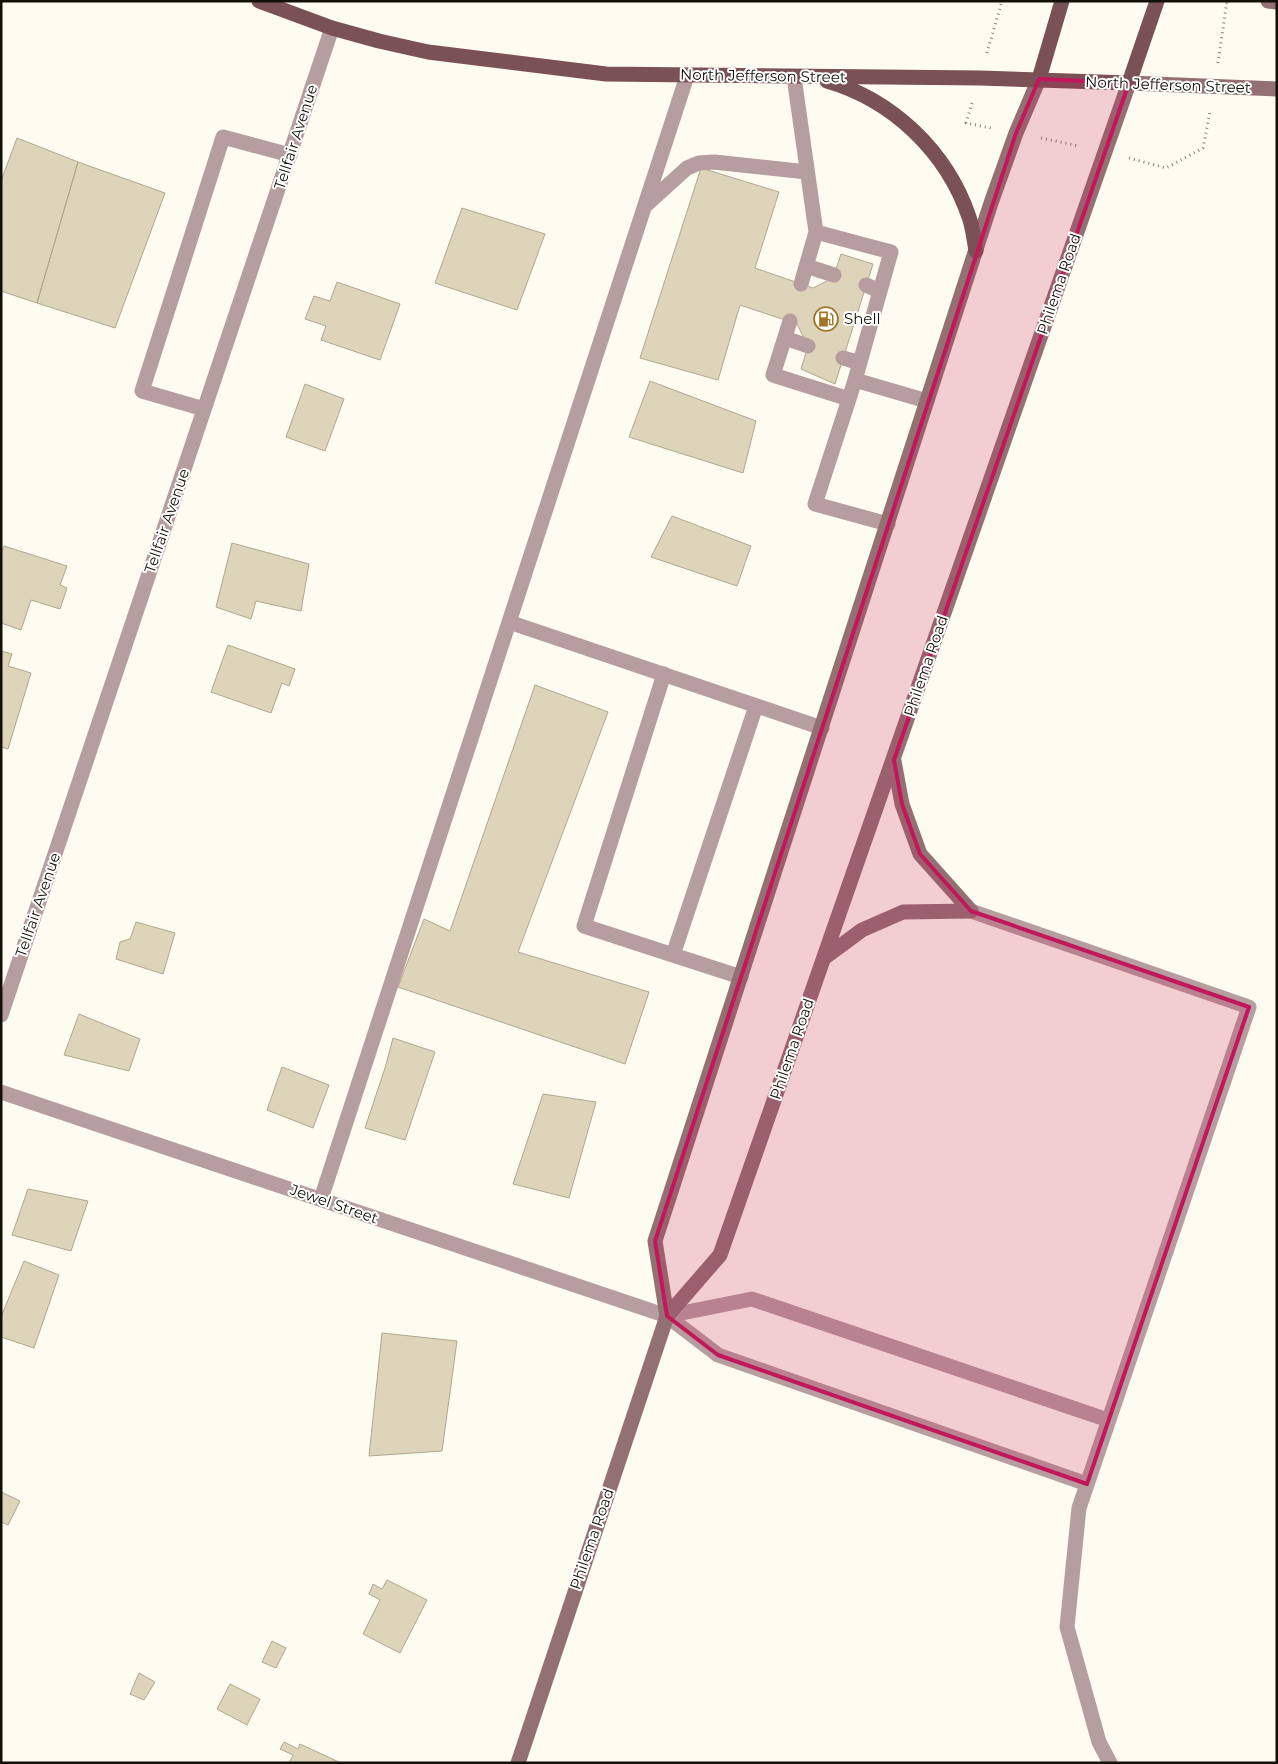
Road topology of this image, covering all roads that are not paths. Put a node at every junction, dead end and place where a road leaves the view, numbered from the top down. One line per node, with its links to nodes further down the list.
1 (259, 1): 6 (main road, North Jefferson Street)
2 (1062, 1): 10 (main road, Philema Road)
3 (1157, 1): 11 (main road, Philema Road)
4 (1268, 1): 5 (main road)
5 (1277, 2)
6 (332, 28): 7 (main road, North Jefferson Street); 13 (street, Tellfair Avenue)
7 (687, 76): 8 (main road, North Jefferson Street); 15 (street)
8 (794, 77): 9 (main road, North Jefferson Street); 14 (street)
9 (811, 77): 10 (main road, North Jefferson Street); 17 (main road)
10 (1039, 79): 11 (main road, North Jefferson Street); 17 (main road, Philema Road)
11 (1129, 83): 12 (main road, North Jefferson Street); 35 (main road, Philema Road)
12 (1277, 89)
13 (290, 155): 29 (street, Tellfair Avenue); 29 (street)
14 (807, 172): 15 (street); 16 (street)
15 (644, 207): 31 (street)
16 (816, 232): 18 (street); 25 (street)
17 (976, 251): 28 (main road, Philema Road)
18 (806, 266): 19 (street); 20 (street)
19 (834, 275)
20 (801, 284)
21 (790, 322): 22 (street)
22 (785, 338): 23 (street); 27 (street)
23 (808, 346)
24 (843, 358): 25 (street)
25 (860, 363): 26 (street)
26 (855, 380): 27 (street); 28 (street)
27 (849, 399): 30 (street)
28 (927, 401): 30 (main road, Philema Road)
29 (204, 409): 40 (street, Tellfair Avenue)
30 (888, 524): 34 (main road, Philema Road)
31 (509, 622): 32 (street); 42 (street)
32 (664, 674): 33 (street); 37 (street)
33 (756, 706): 34 (street); 37 (street)
34 (822, 728): 39 (main road, Philema Road)
35 (894, 760): 36 (main road); 38 (main road, Philema Road)
36 (971, 911): 38 (main road); 44 (street)
37 (673, 955): 39 (street)
38 (824, 958): 43 (main road, Philema Road)
39 (741, 977): 43 (main road, Philema Road)
40 (1, 1015)
41 (1, 1092): 42 (street, Jewel Street)
42 (321, 1200): 43 (street, Jewel Street)
43 (667, 1316): 44 (street); 45 (street); 46 (main road, Philema Road)
44 (1108, 1420): 45 (street)
45 (1087, 1484): 47 (street)
46 (518, 1763)
47 (1110, 1763)

